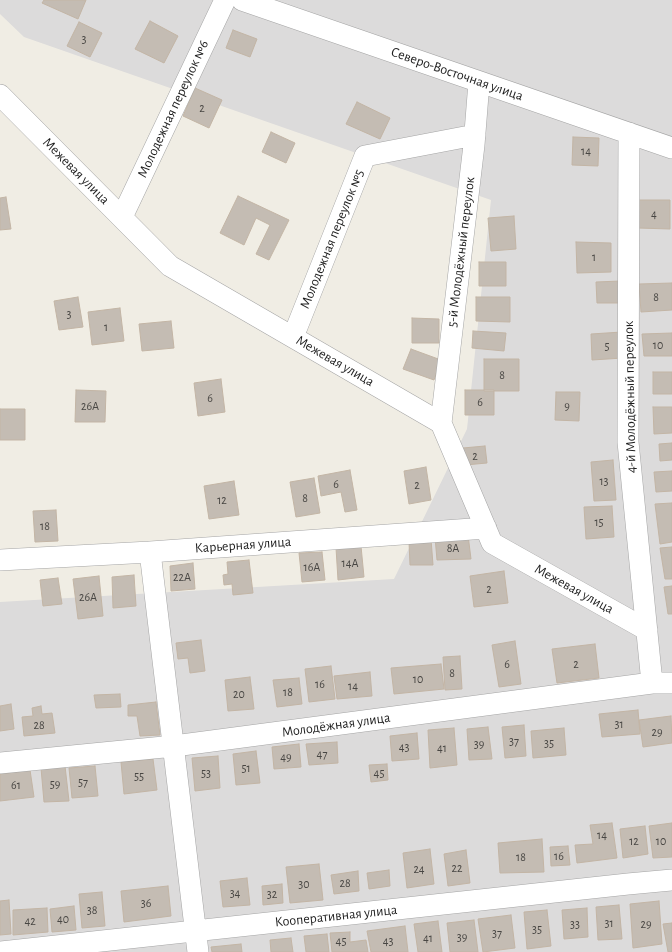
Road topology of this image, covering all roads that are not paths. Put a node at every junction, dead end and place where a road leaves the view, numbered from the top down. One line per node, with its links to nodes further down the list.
1 (225, 0): 8 (street, Молодежная переулок №6)
2 (242, 0): 3 (street, Северо-Восточная улица)
3 (479, 82): 5 (street, Северо-Восточная улица); 6 (street, 5-й Молодёжный переулок)
4 (0, 95): 8 (street, Межевая улица)
5 (629, 133): 7 (street, Северо-Восточная улица); 14 (street, 4-й Молодёжный переулок)
6 (475, 136): 9 (street, Молодежная переулок №5); 10 (street, 5-й Молодёжный переулок)
7 (672, 148)
8 (122, 217): 9 (street, Межевая улица)
9 (293, 337): 10 (street, Межевая улица)
10 (441, 423): 11 (street, Межевая улица)
11 (486, 528): 12 (street, Карьерная улица); 14 (street, Межевая улица)
12 (150, 552): 13 (street, Карьерная улица); 16 (street)
13 (0, 560)
14 (647, 630): 15 (street, 4-й Молодёжный переулок)
15 (662, 683): 16 (street, Молодёжная улица)
16 (174, 746): 17 (street, Молодёжная улица); 19 (street)
17 (0, 763)
18 (672, 880): 19 (street, Кооперативная улица)
19 (195, 931): 20 (street, Кооперативная улица); 21 (street)
20 (0, 952)
21 (198, 952)

